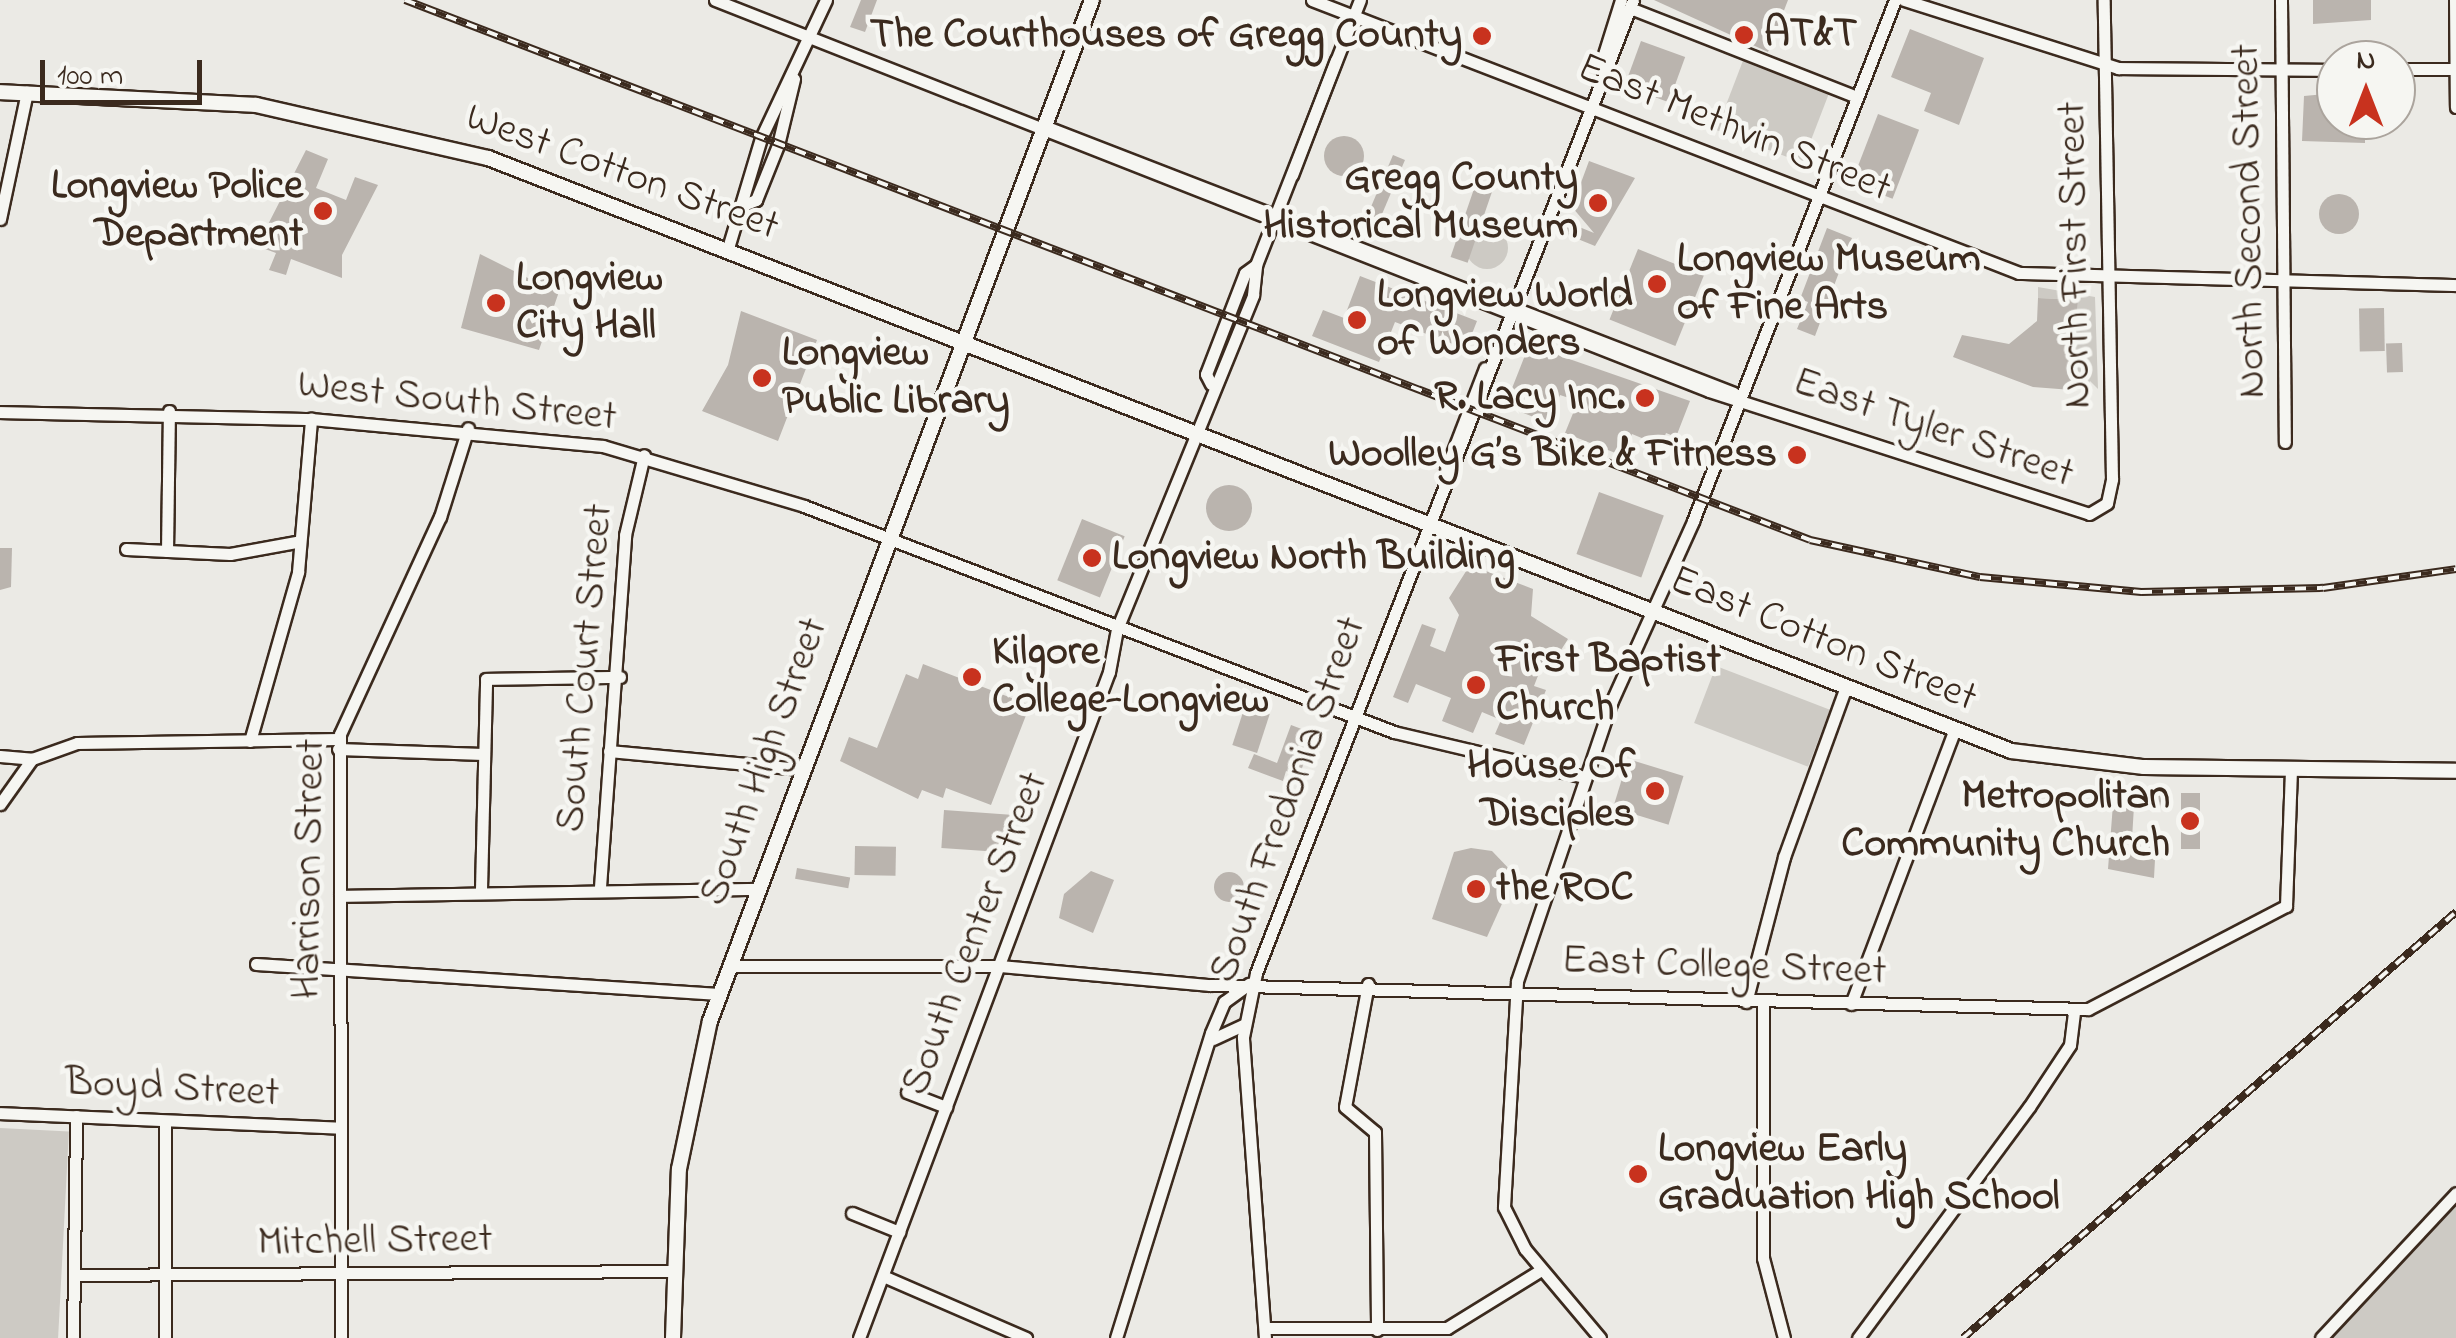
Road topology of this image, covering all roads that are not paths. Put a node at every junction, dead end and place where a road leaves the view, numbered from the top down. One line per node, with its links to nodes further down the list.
1 (715, 0): 13 (street, East Tyler Street)
2 (826, 0): 13 (street)
3 (1092, 0): 25 (main road, South High Street)
4 (1312, 0): 12 (street, East Methvin Street)
5 (1360, 0): 12 (street)
6 (1894, 0): 22 (street)
7 (1904, 0): 14 (street)
8 (2104, 0): 14 (street, North First Street)
9 (2280, 0): 17 (street, North Second Street)
10 (2456, 0): 16 (street)
11 (1628, 2): 22 (street); 23 (street, South Fredonia Street)
12 (1354, 17): 23 (street, East Methvin Street); 28 (street)
13 (811, 38): 19 (street); 25 (street, East Tyler Street)
14 (2105, 66): 17 (street); 32 (street, North First Street)
15 (2416, 69): 16 (street)
16 (2456, 69): 24 (street)
17 (2282, 70): 18 (street); 33 (street, North Second Street)
18 (2316, 70)
19 (794, 79): 27 (street); 27 (street)
20 (0, 92): 21 (main road, West Cotton Street)
21 (27, 92): 29 (street); 30 (main road, West Cotton Street)
22 (1857, 96): 26 (street)
23 (1586, 105): 26 (street, East Methvin Street); 35 (street, South Fredonia Street)
24 (2456, 106)
25 (1044, 128): 28 (street, East Tyler Street); 36 (main road, South High Street)
26 (1818, 198): 32 (street, East Methvin Street); 38 (street)
27 (746, 204): 30 (street)
28 (1276, 216): 31 (street); 35 (street, East Tyler Street)
29 (0, 219)
30 (728, 248): 36 (main road, West Cotton Street)
31 (1256, 265): 37 (street, South Center Street); 37 (street, South Center Street)
32 (2108, 282): 33 (street, East Methvin Street); 46 (street, North First Street)
33 (2284, 285): 34 (street, East Methvin Street); 44 (street, North Second Street)
34 (2456, 285)
35 (1509, 307): 38 (street, East Tyler Street); 47 (street, South Fredonia Street)
36 (960, 340): 43 (main road, West Cotton Street); 48 (main road, South High Street)
37 (1211, 384): 43 (street, South Center Street)
38 (1740, 398): 46 (street, East Tyler Street); 52 (street)
39 (0, 412): 40 (street, West South Street)
40 (169, 412): 41 (street, West South Street); 51 (street)
41 (311, 419): 42 (street, West South Street); 49 (street)
42 (468, 428): 45 (street, West South Street); 59 (street, Harrison Street)
43 (1193, 434): 47 (main road, East Cotton Street); 53 (street, South Center Street)
44 (2285, 442)
45 (644, 455): 48 (street, West South Street); 54 (street, South Court Street)
46 (2104, 507)
47 (1427, 524): 52 (main road, East Cotton Street); 56 (street, South Fredonia Street)
48 (884, 536): 53 (street, West South Street); 64 (main road, South High Street)
49 (296, 542): 51 (street); 58 (street)
50 (126, 549): 51 (street)
51 (167, 551)
52 (1650, 609): 55 (main road, East Cotton Street); 67 (street)
53 (1116, 629): 56 (street, West South Street); 76 (street, South Center Street)
54 (620, 677): 60 (street, South Court Street); 61 (street)
55 (1846, 687): 57 (main road, East Cotton Street); 81 (street)
56 (1351, 717): 67 (street, West South Street); 77 (street, South Fredonia Street)
57 (1954, 730): 65 (main road, East Cotton Street); 83 (street)
58 (250, 741): 59 (street); 63 (street)
59 (339, 744): 61 (street); 72 (street, Harrison Street)
60 (610, 751): 64 (street); 69 (street, South Court Street)
61 (483, 754): 71 (street)
62 (0, 756): 63 (street)
63 (32, 759): 68 (street)
64 (800, 769): 70 (main road, South High Street)
65 (2292, 771): 66 (main road, East Cotton Street); 84 (street, East College Street)
66 (2456, 771)
67 (1584, 777): 79 (street)
68 (0, 804)
69 (600, 887): 70 (street); 71 (street)
70 (756, 888): 75 (main road, South High Street)
71 (481, 889): 72 (street)
72 (340, 896): 74 (street, Harrison Street)
73 (256, 964): 74 (street)
74 (340, 966): 80 (street); 92 (street, Harrison Street)
75 (729, 966): 76 (street, East College Street); 80 (main road, South High Street)
76 (1000, 966): 77 (street, East College Street); 88 (street, South Center Street)
77 (1253, 982): 78 (street, East College Street); 85 (street, South Fredonia Street); 86 (street)
78 (1368, 984): 79 (street, East College Street); 102 (street)
79 (1515, 992): 81 (street, East College Street); 97 (street)
80 (719, 994): 96 (main road, South High Street)
81 (1746, 1002): 82 (street, East College Street)
82 (1763, 1002): 83 (street, East College Street); 114 (street)
83 (1851, 1004): 84 (street, East College Street)
84 (2074, 1011): 115 (street)
85 (1243, 1025): 86 (street); 103 (street, South Fredonia Street)
86 (1209, 1047): 112 (street)
87 (907, 1092): 88 (street)
88 (946, 1107): 95 (street, South Center Street)
89 (0, 1113): 90 (street, Boyd Street)
90 (76, 1116): 91 (street, Boyd Street); 98 (street)
91 (165, 1124): 92 (street, Boyd Street); 99 (street)
92 (341, 1128): 100 (street, Harrison Street)
93 (2456, 1193): 116 (street)
94 (852, 1213): 95 (street)
95 (899, 1232): 101 (street, South Center Street)
96 (675, 1270): 100 (street, Mitchell Street); 109 (main road, South High Street)
97 (1540, 1270): 104 (street); 113 (street)
98 (75, 1274): 99 (street, Mitchell Street); 106 (street)
99 (166, 1274): 100 (street, Mitchell Street); 107 (street)
100 (342, 1276): 108 (street, Harrison Street)
101 (883, 1276): 110 (street, South Center Street); 111 (street)
102 (1376, 1330): 103 (street); 105 (street)
103 (1266, 1333)
104 (1425, 1333): 105 (street)
105 (1404, 1334)
106 (73, 1338)
107 (165, 1338)
108 (341, 1338)
109 (673, 1338)
110 (859, 1338)
111 (1026, 1338)
112 (1116, 1338)
113 (1600, 1338)
114 (1784, 1338)
115 (1858, 1338)
116 (2322, 1338)

